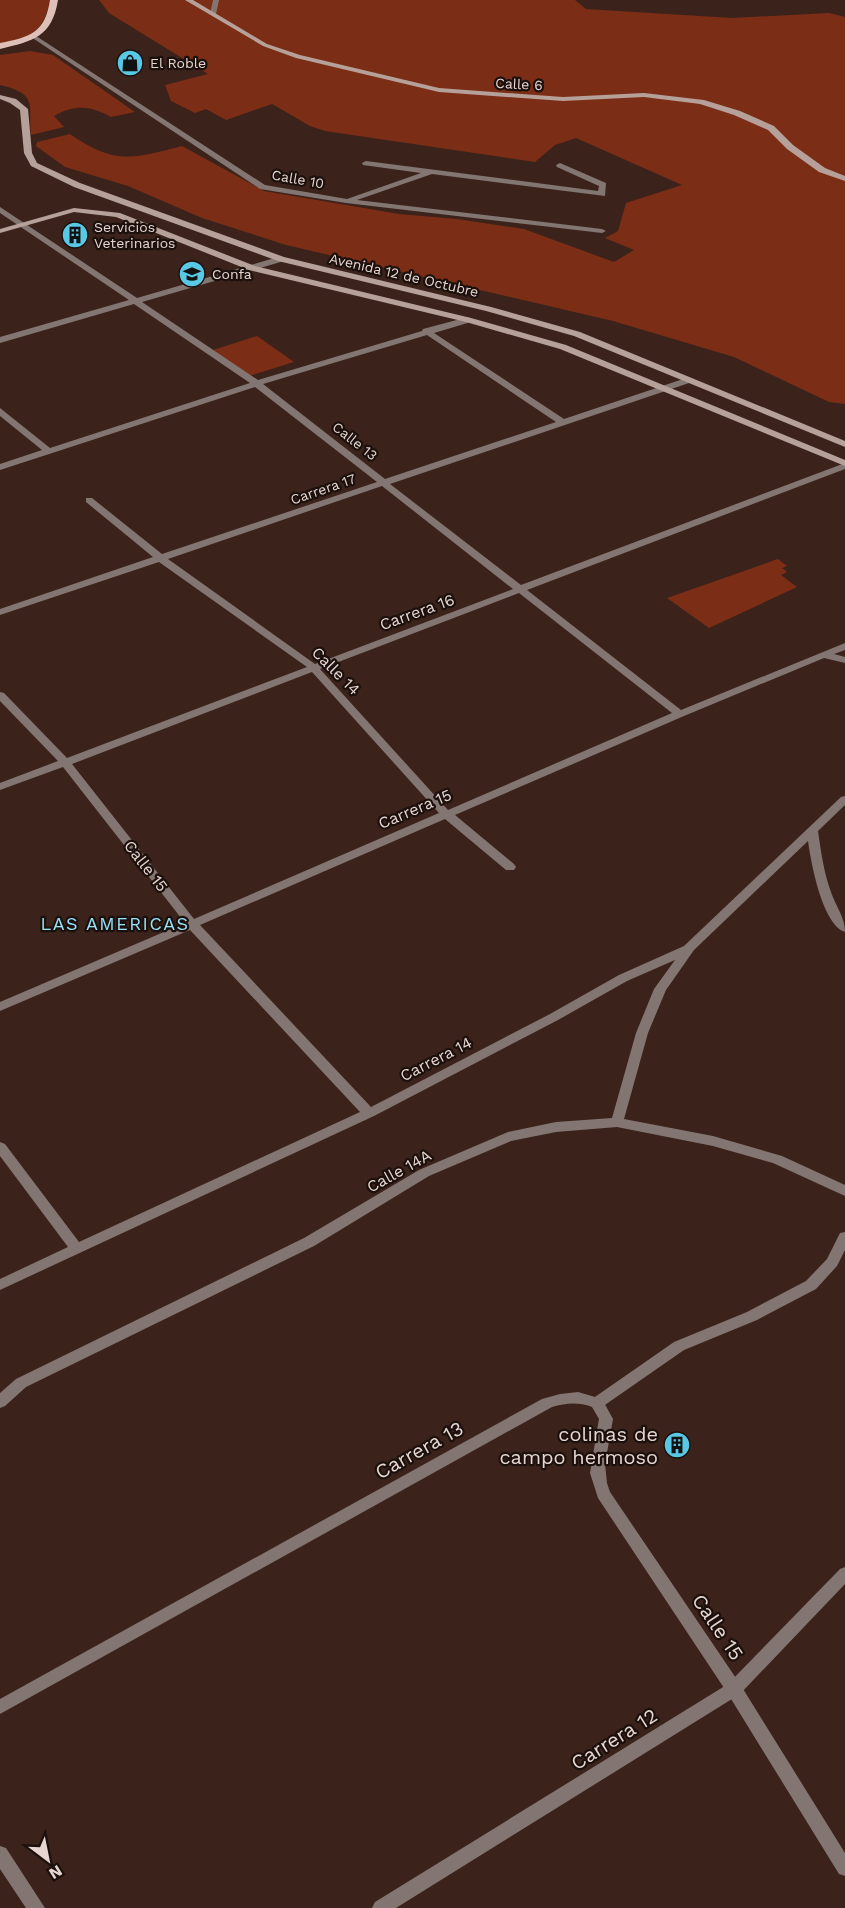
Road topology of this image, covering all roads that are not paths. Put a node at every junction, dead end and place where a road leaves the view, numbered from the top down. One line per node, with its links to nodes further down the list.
1 (188, 0): 4 (main road, Calle 6)
2 (216, 0): 4 (street)
3 (52, 1): 5 (main road)
4 (213, 14): 11 (main road, Calle 6)
5 (33, 36): 6 (main road); 13 (street, Calle 10)
6 (0, 46)
7 (0, 97): 12 (main road, Avenida 12 de Octubre)
8 (366, 163): 10 (street)
9 (560, 165): 10 (street)
10 (432, 171): 13 (street)
11 (845, 179)
12 (77, 185): 15 (main road); 19 (main road, Avenida 12 de Octubre)
13 (346, 201): 18 (street, Calle 10)
14 (0, 209): 16 (street, Calle 13)
15 (74, 210): 16 (main road); 20 (main road, Avenida 12 de Octubre)
16 (21, 225): 17 (main road); 21 (street, Calle 13)
17 (0, 231)
18 (602, 231)
19 (281, 259): 20 (street); 25 (main road, Avenida 12 de Octubre)
20 (252, 268): 21 (street); 22 (main road, Avenida 12 de Octubre)
21 (135, 302): 24 (street); 26 (street, Calle 13)
22 (468, 320): 23 (street); 27 (main road, Avenida 12 de Octubre)
23 (426, 331): 26 (street); 29 (street)
24 (0, 340)
25 (689, 380): 27 (street, Carrera 17); 30 (main road, Avenida 12 de Octubre)
26 (255, 384): 31 (street); 34 (street, Calle 13)
27 (664, 388): 29 (street, Carrera 17); 32 (main road, Avenida 12 de Octubre)
28 (0, 411): 31 (street)
29 (563, 422): 34 (street, Carrera 17)
30 (845, 444)
31 (48, 451): 33 (street)
32 (845, 464): 37 (street, Carrera 16)
33 (0, 467)
34 (384, 483): 36 (street, Carrera 17); 37 (street, Calle 13)
35 (89, 500): 36 (street, Calle 14)
36 (160, 558): 38 (street, Carrera 17); 42 (street, Calle 14)
37 (522, 589): 42 (street, Carrera 16); 44 (street, Calle 13)
38 (0, 612)
39 (845, 646): 40 (street, Carrera 15)
40 (824, 655): 41 (street); 44 (street, Carrera 15)
41 (845, 660)
42 (312, 666): 45 (street, Carrera 16); 48 (street, Calle 14)
43 (0, 695): 45 (street, Calle 15)
44 (680, 714): 48 (street, Carrera 15)
45 (64, 761): 46 (street, Carrera 16); 51 (street, Calle 15)
46 (0, 788)
47 (845, 799): 49 (street, Carrera 14)
48 (446, 814): 50 (street, Calle 14); 51 (street, Carrera 15)
49 (812, 831): 52 (street); 53 (street, Carrera 14)
50 (510, 867)
51 (191, 923): 54 (street, Carrera 15); 55 (street, Calle 15)
52 (845, 928)
53 (688, 949): 55 (street, Carrera 14); 56 (street)
54 (0, 1007)
55 (369, 1113): 60 (street, Carrera 14)
56 (617, 1122): 58 (street, Calle 14A); 62 (street, Calle 14A)
57 (0, 1147): 60 (street)
58 (845, 1191)
59 (845, 1237): 63 (street)
60 (76, 1248): 61 (street, Carrera 14)
61 (0, 1285)
62 (0, 1402)
63 (597, 1403): 65 (street, Calle 15); 66 (street, Carrera 13)
64 (845, 1574): 65 (street, Carrera 12)
65 (734, 1689): 68 (street, Calle 15); 70 (street, Carrera 12)
66 (0, 1707)
67 (0, 1854): 69 (street)
68 (845, 1868)
69 (36, 1908)
70 (381, 1908)

